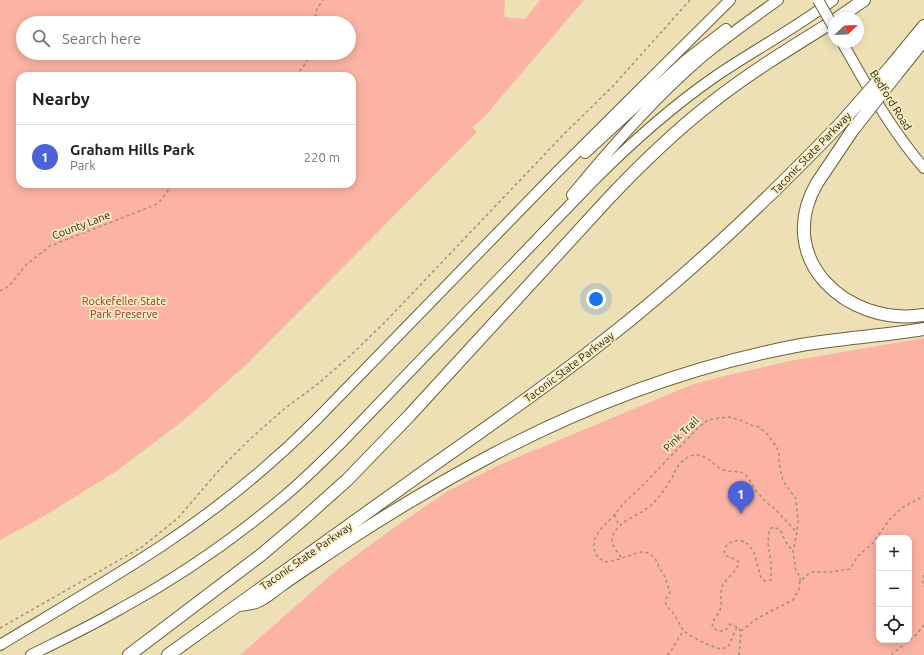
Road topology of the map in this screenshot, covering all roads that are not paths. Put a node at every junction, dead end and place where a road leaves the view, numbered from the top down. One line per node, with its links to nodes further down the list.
1 (730, 0): 15 (main road)
2 (767, 0): 15 (main road)
3 (778, 0): 16 (main road)
4 (818, 0): 8 (main road, bridge)
5 (833, 0): 16 (main road)
6 (864, 0): 7 (highway)
7 (847, 12)
8 (828, 18)
9 (828, 25): 22 (highway)
10 (924, 26): 13 (highway, Taconic State Parkway)
11 (924, 40): 13 (highway)
12 (845, 48): 14 (main road, Bedford Road)
13 (896, 68): 17 (highway, bridge); 19 (highway, Taconic State Parkway, bridge)
14 (924, 168)
15 (517, 213): 20 (main road)
16 (524, 254): 21 (main road)
17 (924, 315)
18 (924, 330): 19 (highway)
19 (236, 606): 23 (highway, Taconic State Parkway)
20 (0, 645)
21 (31, 655)
22 (129, 655)
23 (168, 655)

